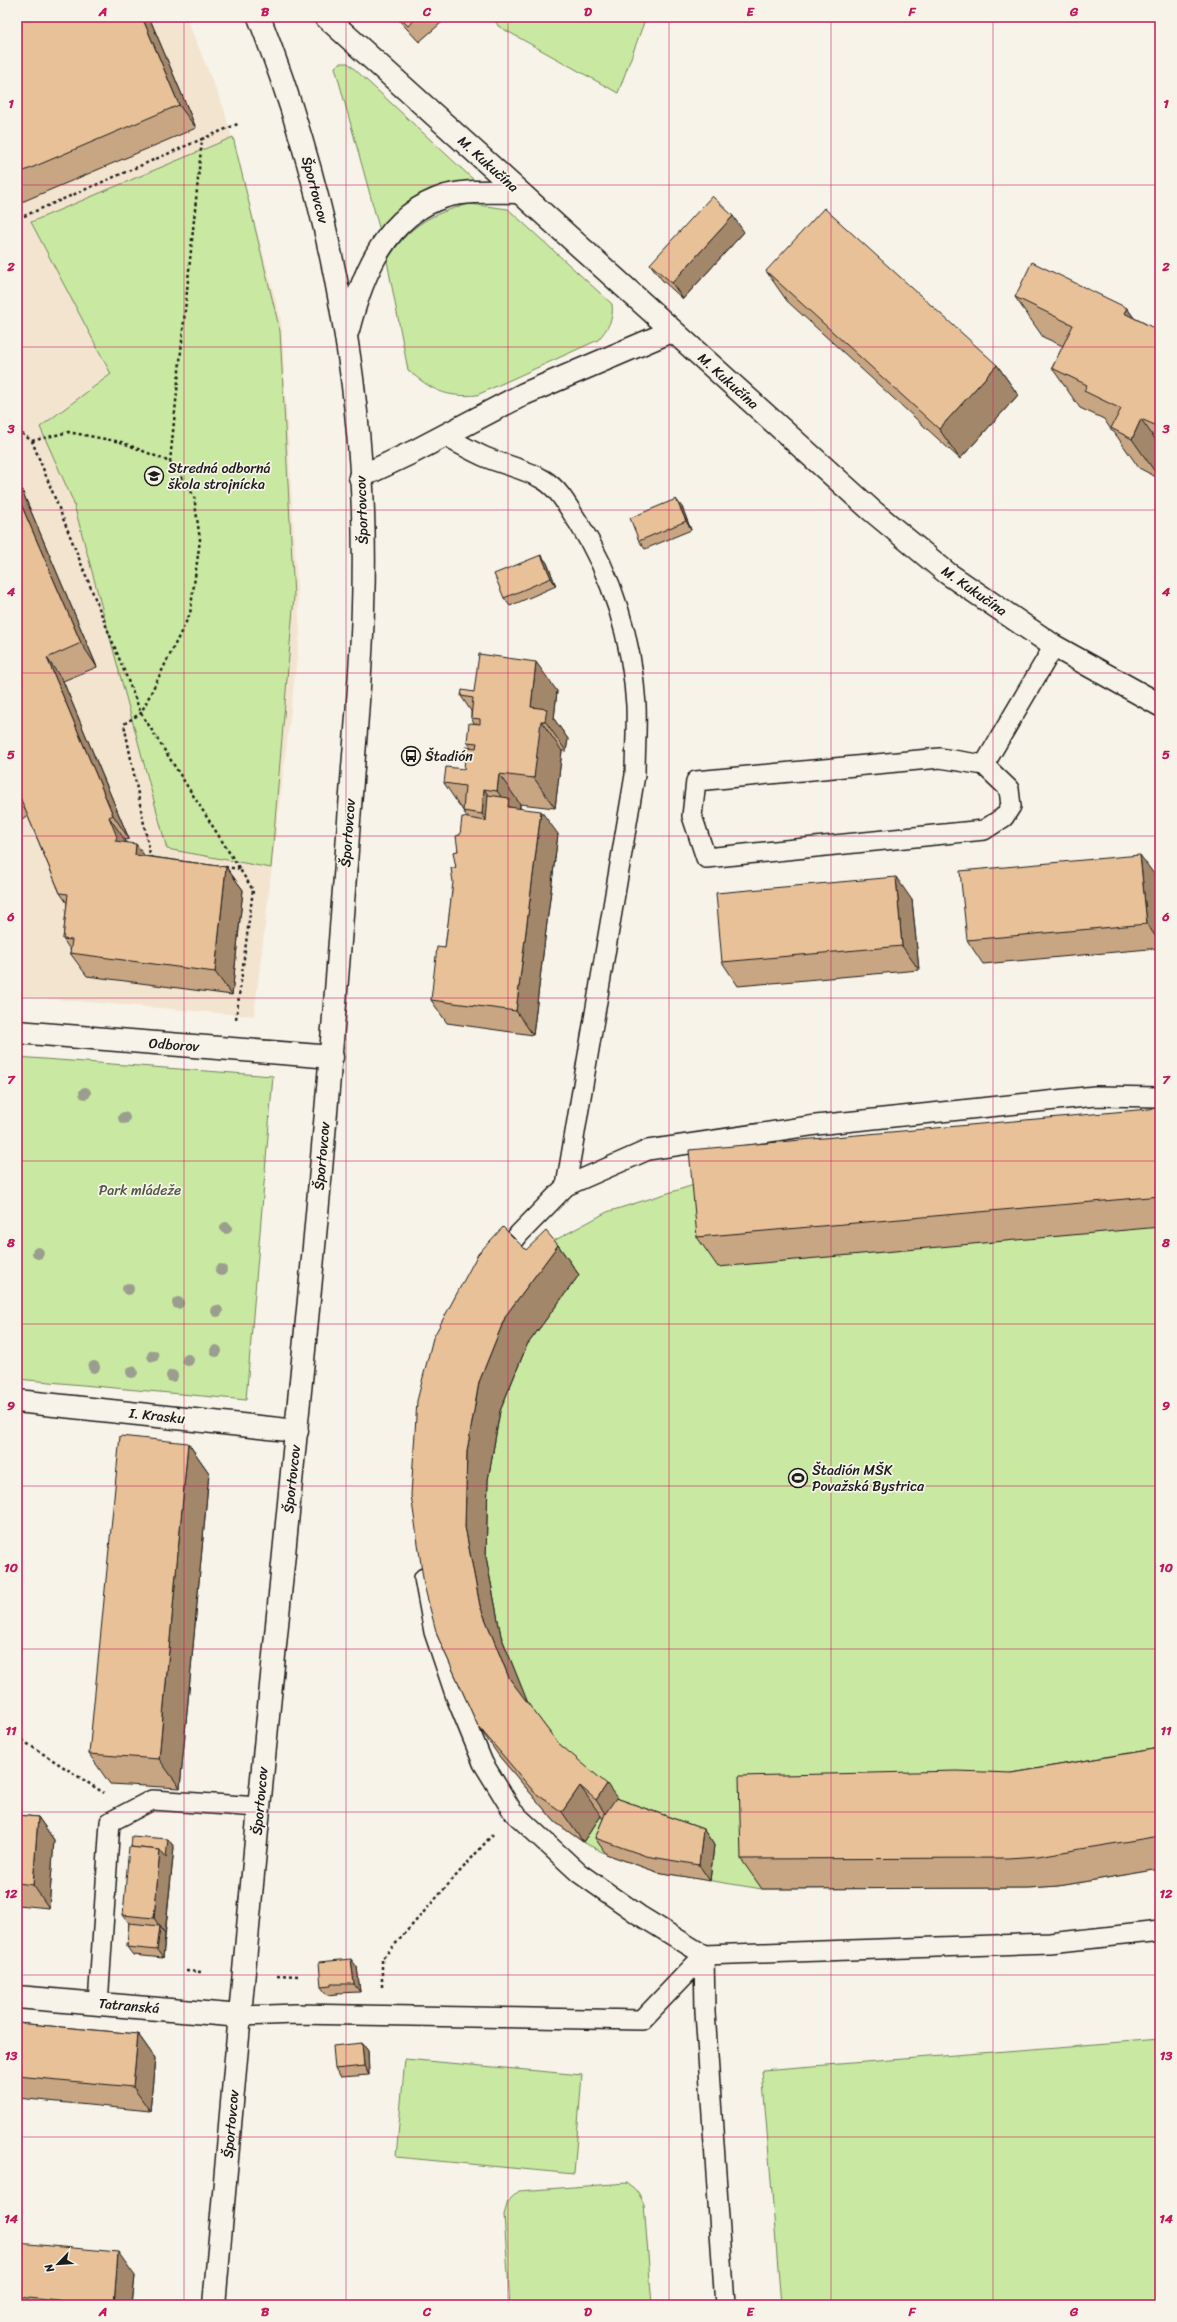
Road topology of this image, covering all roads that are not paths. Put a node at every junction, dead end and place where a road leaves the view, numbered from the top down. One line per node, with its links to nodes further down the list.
1 (259, 17): 5 (street, Športovcov)
2 (326, 17): 3 (street, M. Kukučína)
3 (519, 192): 4 (street, M. Kukučína); 5 (street)
4 (672, 331): 6 (street); 8 (street, M. Kukučína)
5 (346, 336): 7 (street, Športovcov)
6 (444, 436): 7 (street); 14 (lane)
7 (360, 477): 12 (street, Športovcov)
8 (1054, 646): 9 (street, M. Kukučína); 10 (lane)
9 (1160, 705)
10 (984, 765): 10 (lane)
11 (17, 1032): 12 (street, Odborov)
12 (332, 1057): 17 (street, Športovcov)
13 (1160, 1097): 14 (lane)
14 (566, 1186): 15 (lane)
15 (487, 1276)
16 (17, 1401): 17 (street, I. Krasku)
17 (297, 1431): 19 (street, Športovcov)
18 (422, 1564): 21 (lane)
19 (259, 1807): 23 (lane); 24 (street, Športovcov)
20 (1160, 1931): 21 (lane)
21 (704, 1955): 24 (lane); 26 (lane)
22 (17, 1997): 23 (street, Tatranská)
23 (98, 2004): 24 (street, Tatranská)
24 (241, 2016): 25 (street, Športovcov)
25 (214, 2305)
26 (725, 2305)

